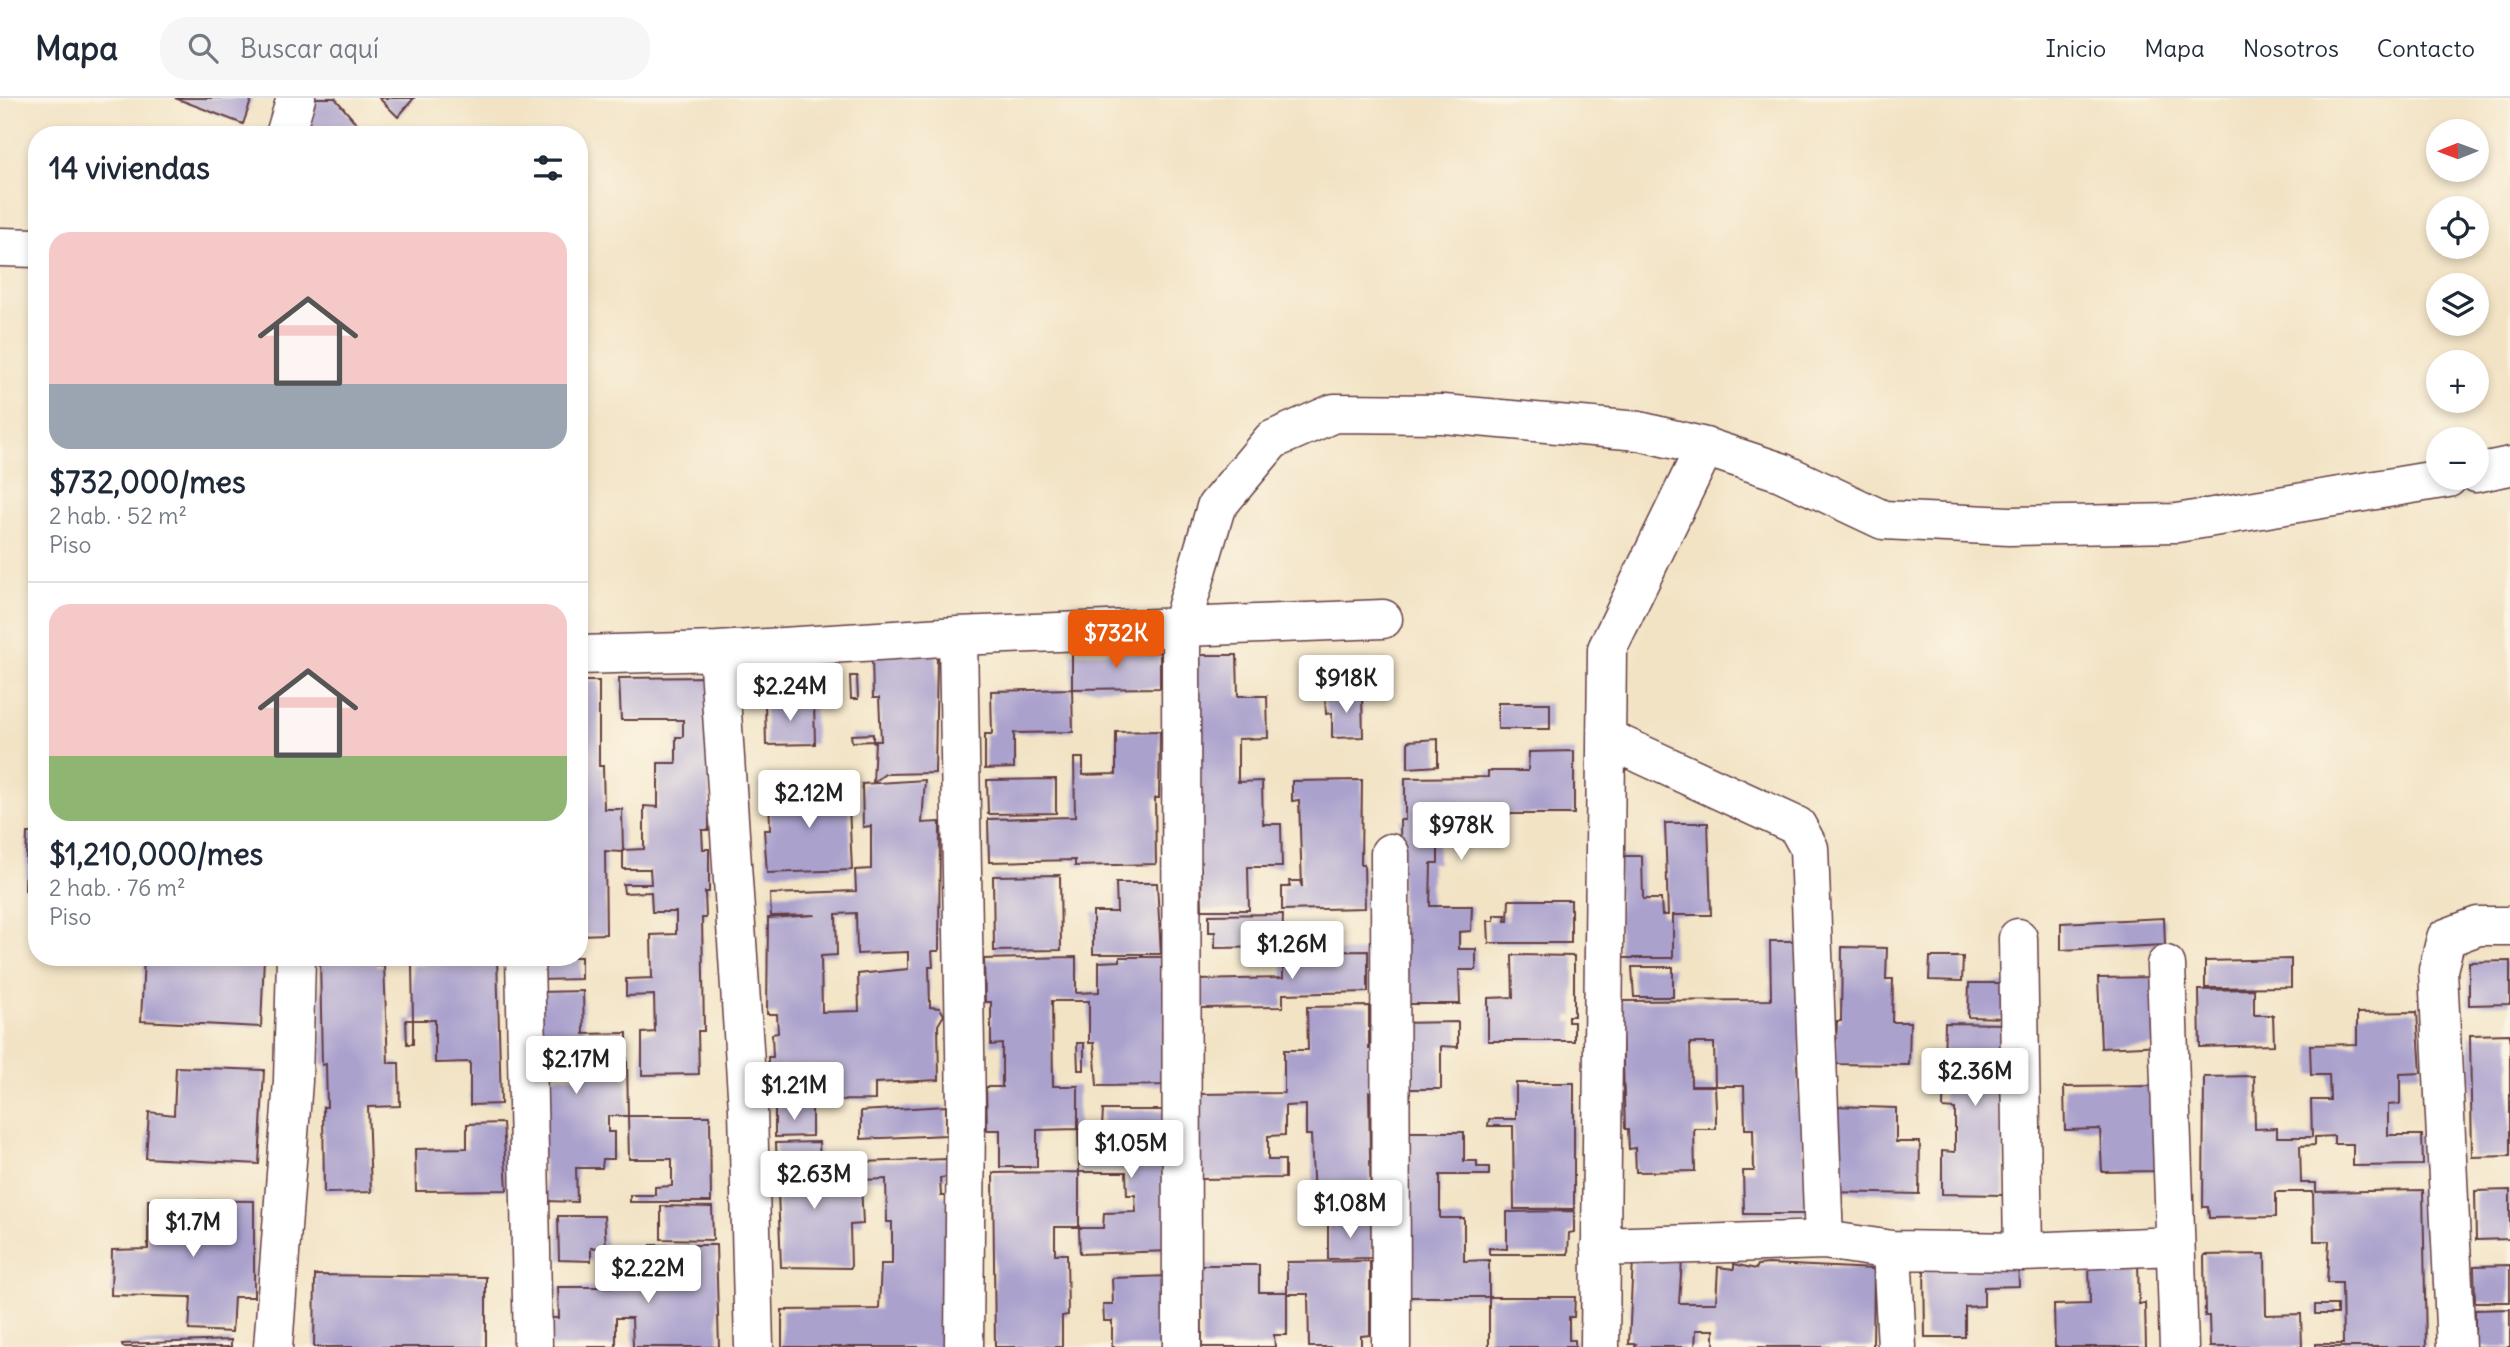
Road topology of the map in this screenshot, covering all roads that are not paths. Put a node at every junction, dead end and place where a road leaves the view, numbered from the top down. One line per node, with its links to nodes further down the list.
1 (296, 98): 2 (street)
2 (288, 126)
3 (0, 247): 4 (street)
4 (28, 248)
5 (1705, 447): 8 (street); 10 (street); 14 (street)
6 (2510, 466): 7 (street)
7 (2489, 470)
8 (2426, 482)
9 (1383, 619): 10 (street)
10 (1181, 626): 11 (street); 30 (street)
11 (958, 636): 12 (street); 29 (street)
12 (718, 651): 13 (street); 28 (street)
13 (588, 655)
14 (1606, 738): 21 (street); 23 (street)
15 (1390, 853): 31 (street)
16 (2510, 926): 35 (street)
17 (2018, 938): 25 (street)
18 (2166, 965): 22 (street)
19 (296, 966): 26 (street)
20 (525, 966): 27 (street)
21 (1824, 1240): 23 (street); 24 (street)
22 (2175, 1246): 25 (street); 34 (street)
23 (1600, 1247): 32 (street)
24 (1892, 1250): 25 (street); 33 (street)
25 (2023, 1252)
26 (273, 1347)
27 (533, 1347)
28 (754, 1347)
29 (964, 1347)
30 (1182, 1347)
31 (1391, 1347)
32 (1600, 1347)
33 (1896, 1347)
34 (2179, 1347)
35 (2456, 1347)

